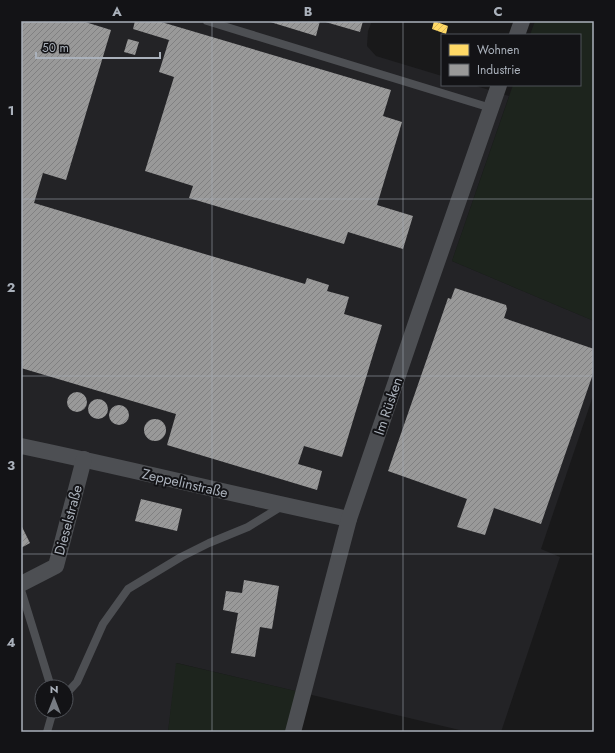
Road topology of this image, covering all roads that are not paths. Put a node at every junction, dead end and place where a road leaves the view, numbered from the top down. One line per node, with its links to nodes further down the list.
1 (207, 21): 5 (lane)
2 (522, 21): 3 (street)
3 (517, 34)
4 (499, 86): 5 (street, Im Rüsken)
5 (491, 108): 9 (street, Im Rüsken)
6 (21, 446): 7 (street, Zeppelinstraße)
7 (84, 459): 8 (street, Zeppelinstraße); 10 (street, Dieselstraße)
8 (283, 505): 9 (street, Zeppelinstraße); 13 (lane)
9 (349, 519): 16 (street, Im Rüsken)
10 (21, 584)
11 (21, 590): 12 (lane)
12 (49, 679)
13 (74, 685)
14 (51, 719): 15 (lane)
15 (47, 732)
16 (293, 732)

